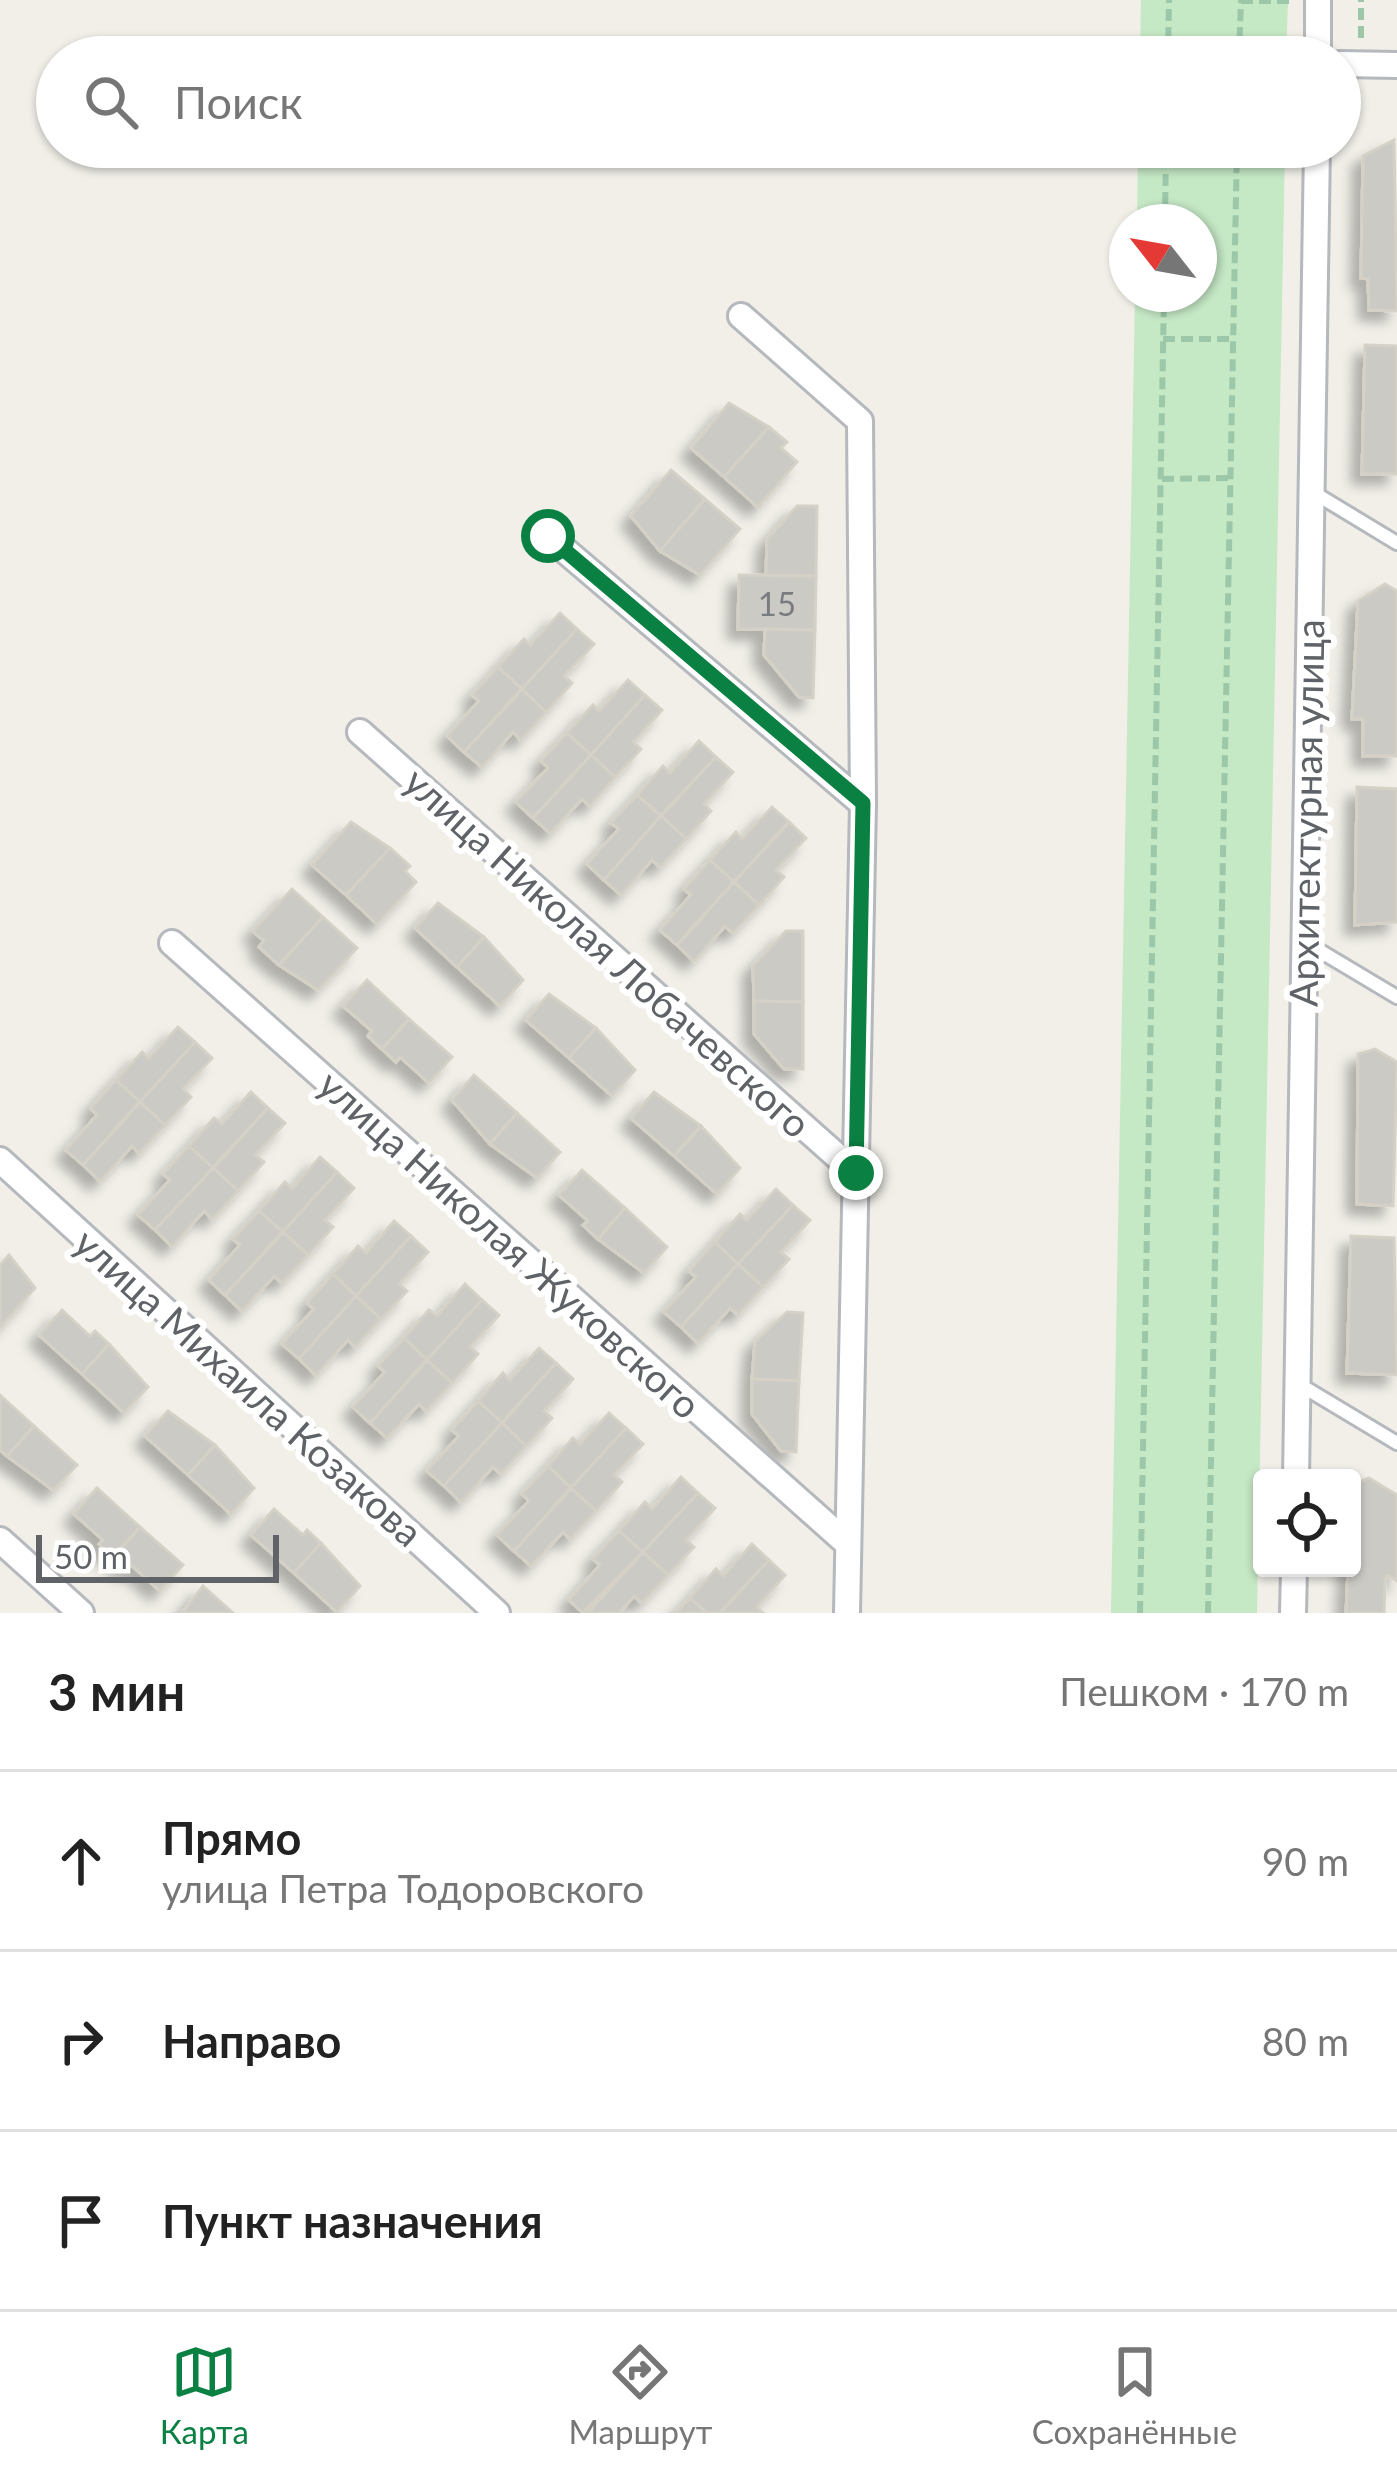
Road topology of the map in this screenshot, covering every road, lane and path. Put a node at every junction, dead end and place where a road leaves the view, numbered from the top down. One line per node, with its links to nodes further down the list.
1 (1169, 0): 6 (path)
2 (1308, 0): 5 (path)
3 (1318, 0): 8 (street)
4 (1361, 0): 9 (path)
5 (1240, 1): 7 (path)
6 (1168, 36)
7 (1239, 36)
8 (1318, 36)
9 (1355, 36)
10 (1361, 64): 11 (street)
11 (1397, 65)
12 (1166, 168): 15 (path)
13 (1238, 168): 19 (path)
14 (1317, 168): 22 (street, Архитектурная улица)
15 (1165, 204)
16 (1164, 312): 18 (path)
17 (741, 316): 26 (street)
18 (1163, 339): 19 (path); 21 (path)
19 (1234, 339): 20 (path)
20 (1231, 478): 21 (path); 42 (path)
21 (1161, 479): 41 (path)
22 (1311, 491): 24 (lane); 27 (street, Архитектурная улица)
23 (548, 536): 26 (street)
24 (1397, 543)
25 (360, 732): 31 (street, улица Николая Лобачевского)
26 (863, 803): 31 (street)
27 (1304, 941): 29 (lane); 32 (street, Архитектурная улица)
28 (172, 943): 36 (street, улица Николая Жуковского)
29 (1397, 997)
30 (0, 1160): 39 (street, улица Михаила Козакова)
31 (856, 1173): 36 (street)
32 (1298, 1383): 33 (lane); 34 (street, Архитектурная улица)
33 (1397, 1443)
34 (1295, 1469)
35 (0, 1540): 38 (street)
36 (848, 1544): 40 (street)
37 (1294, 1577): 43 (street)
38 (81, 1613)
39 (497, 1613)
40 (847, 1613)
41 (1140, 1613)
42 (1208, 1613)
43 (1293, 1613)

